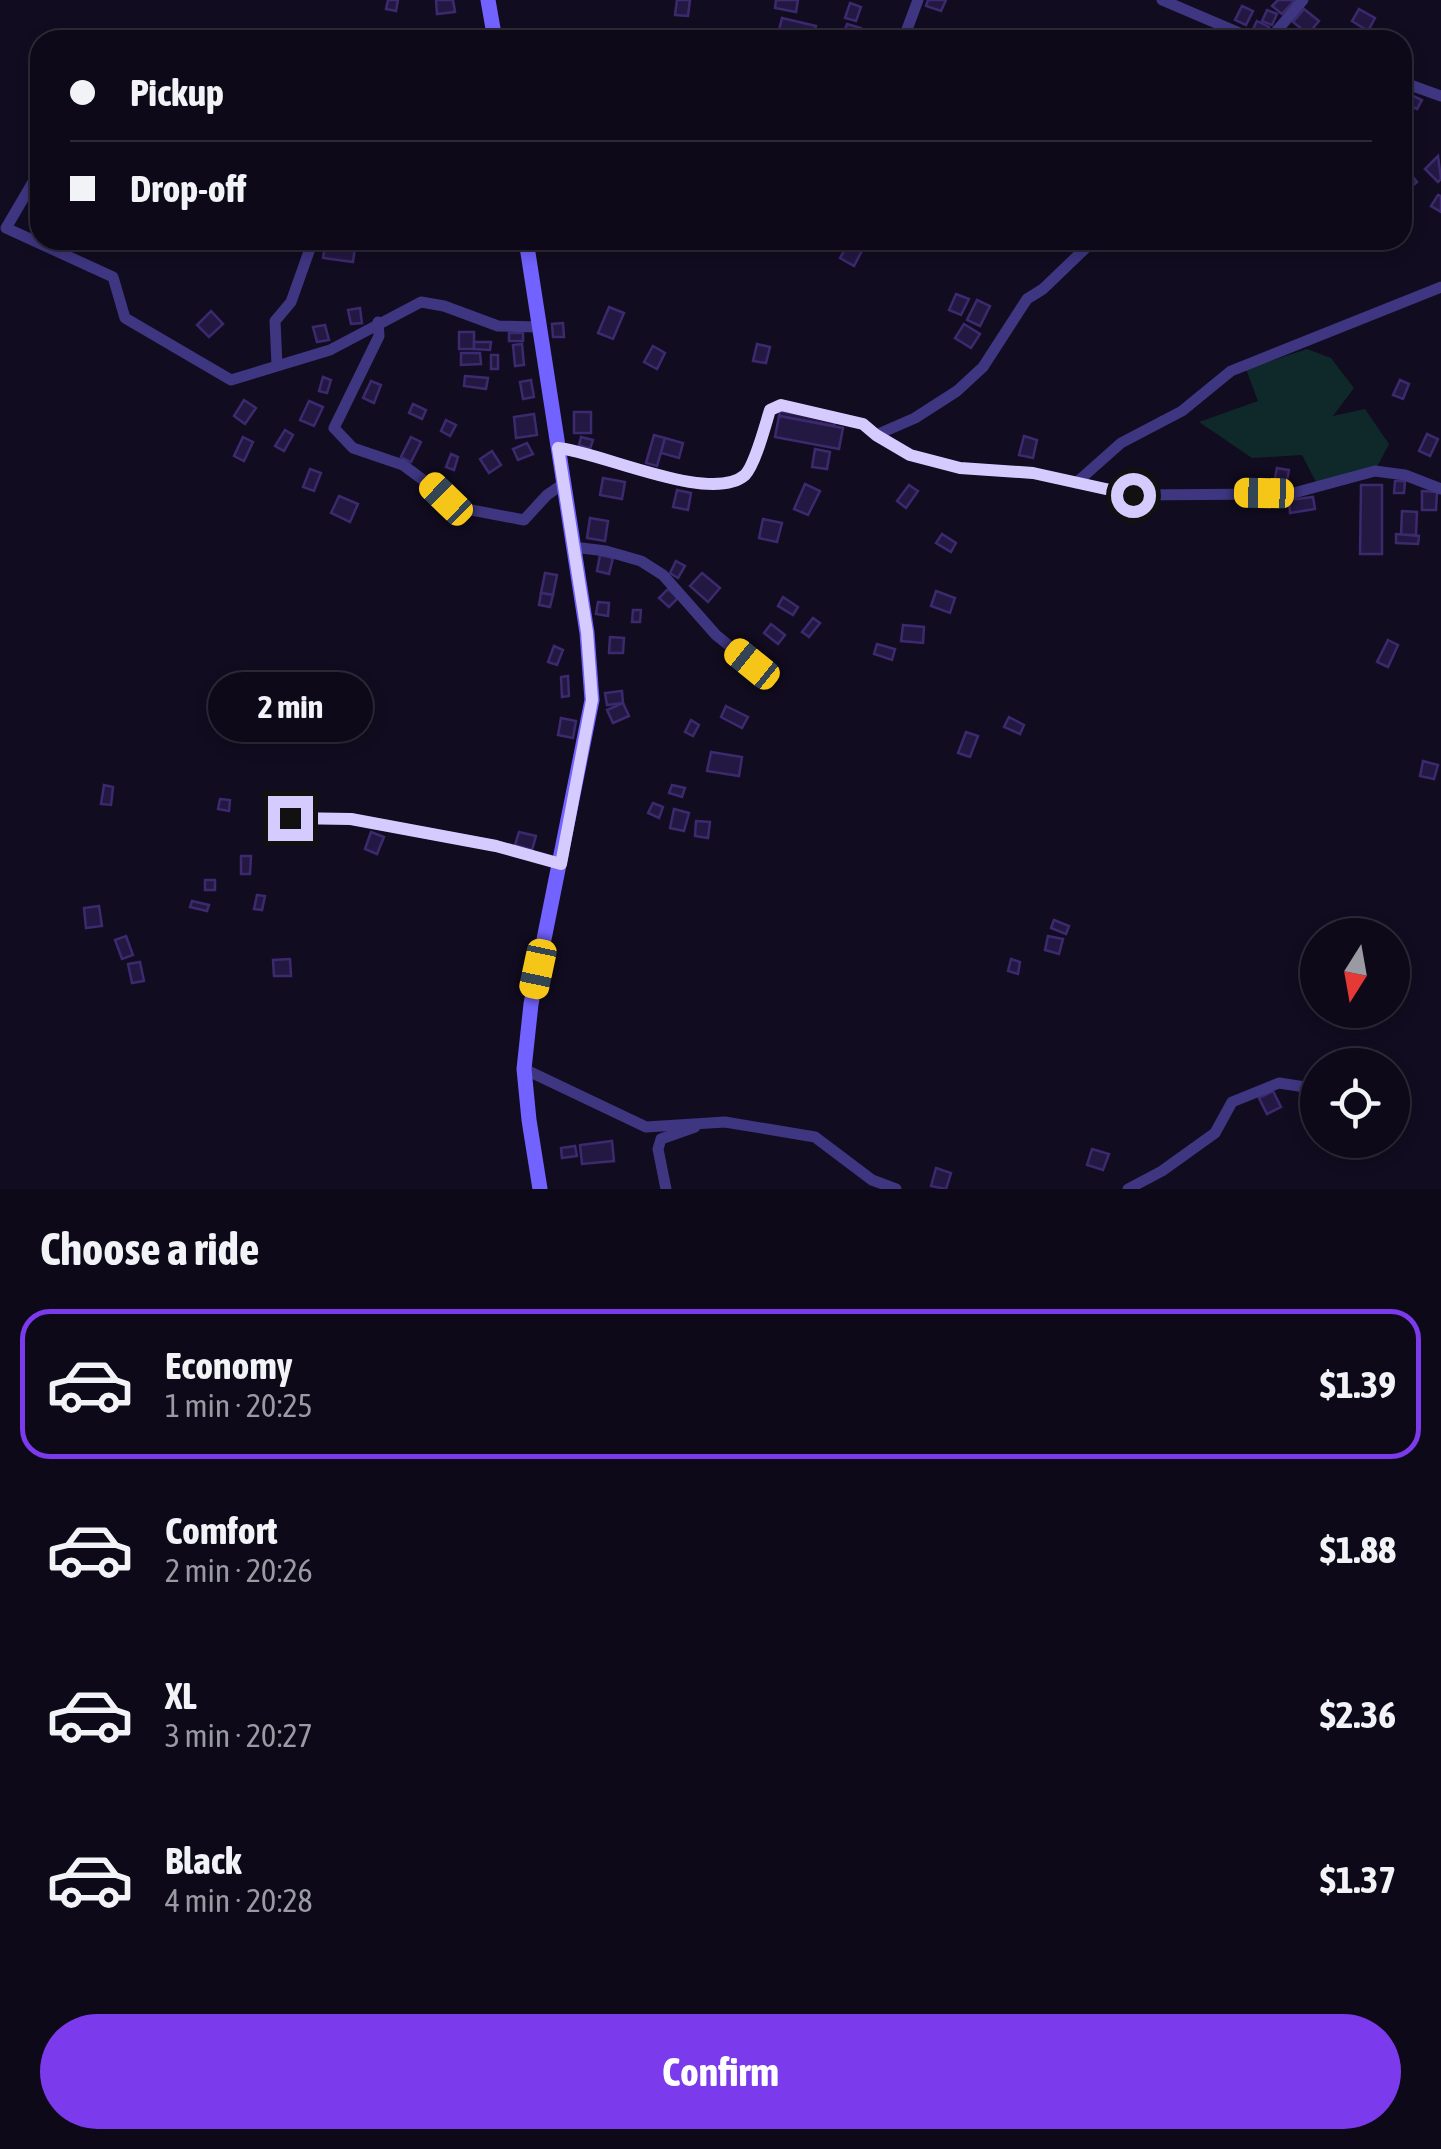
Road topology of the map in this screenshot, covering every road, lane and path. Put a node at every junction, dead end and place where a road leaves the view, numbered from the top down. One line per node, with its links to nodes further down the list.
1 (488, 0): 5 (main road)
2 (918, 0): 6 (street)
3 (1162, 0): 7 (street)
4 (1303, 0): 8 (street)
5 (492, 30)
6 (907, 30)
7 (1232, 30)
8 (1278, 30)
9 (1412, 86): 10 (street)
10 (1441, 96)
11 (30, 187): 12 (street)
12 (30, 239)
13 (53, 250): 20 (street)
14 (309, 250): 20 (street)
15 (528, 250): 19 (main road)
16 (1084, 250): 21 (street)
17 (1441, 287): 23 (street)
18 (378, 322): 19 (street); 20 (street); 24 (street)
19 (539, 326): 22 (main road)
20 (277, 365)
21 (876, 435): 22 (street); 23 (street)
22 (558, 448): 24 (main road)
23 (1076, 482): 25 (street)
24 (564, 484): 26 (main road)
25 (1441, 488)
26 (573, 547): 27 (street); 29 (main road)
27 (752, 664)
28 (290, 818): 29 (street)
29 (561, 864): 30 (main road)
30 (524, 1069): 32 (street); 33 (main road)
31 (1300, 1087): 36 (street)
32 (704, 1123): 34 (street); 35 (street)
33 (540, 1189)
34 (666, 1189)
35 (896, 1189)
36 (1128, 1189)

